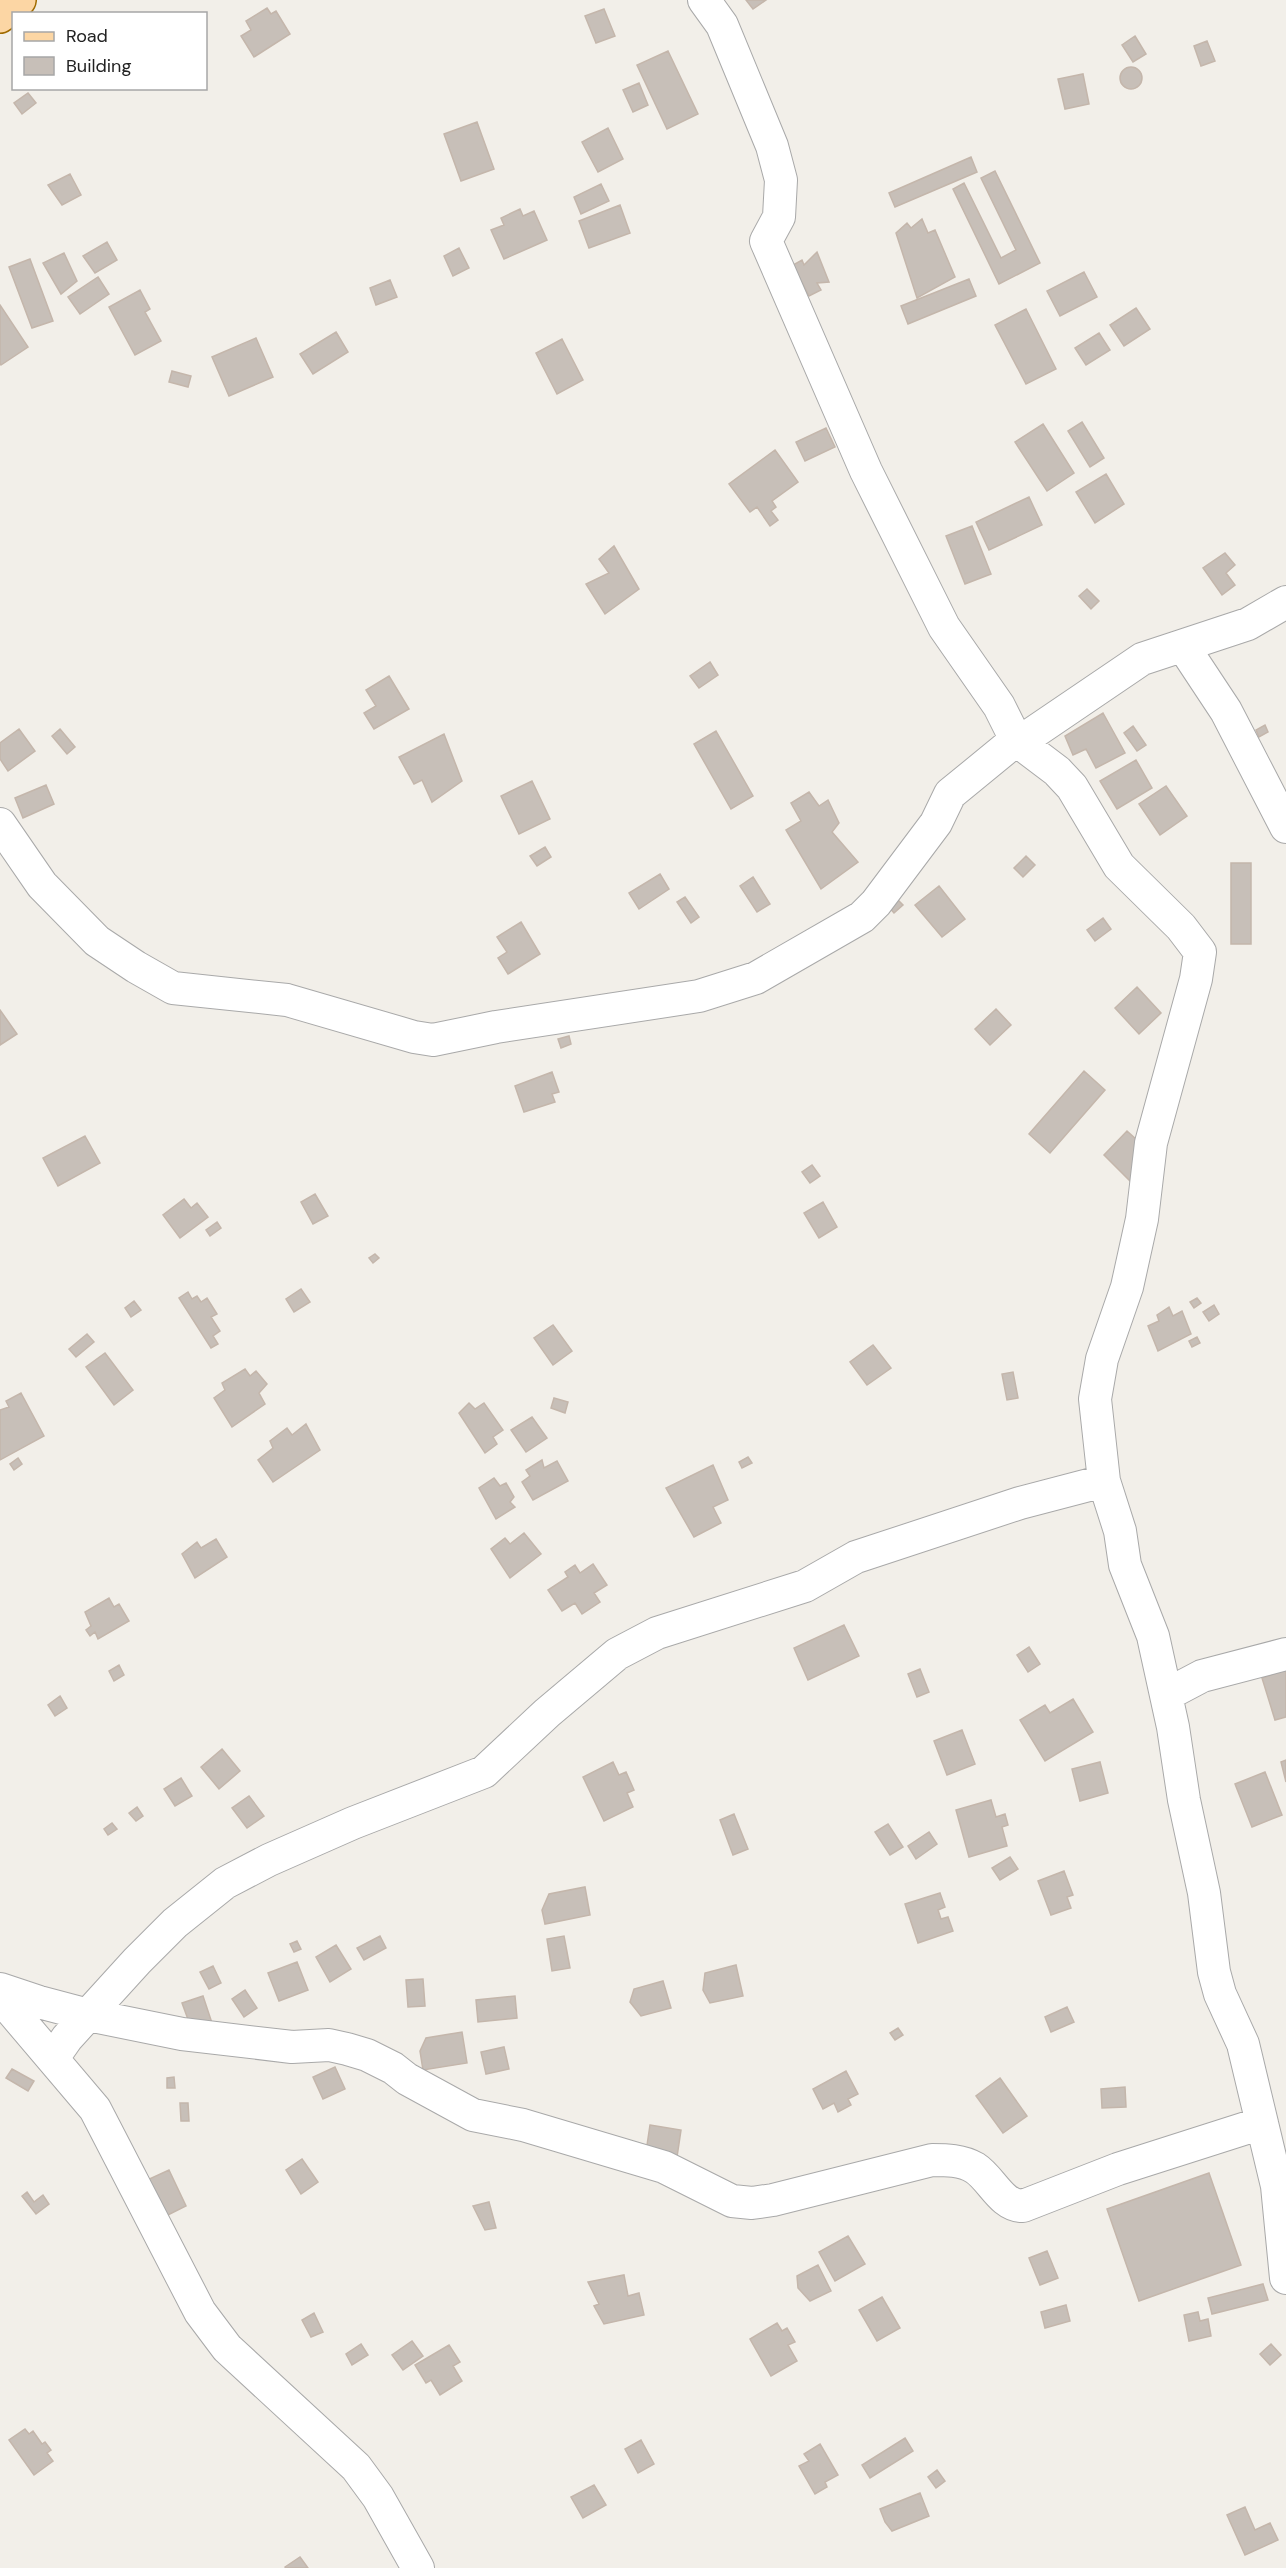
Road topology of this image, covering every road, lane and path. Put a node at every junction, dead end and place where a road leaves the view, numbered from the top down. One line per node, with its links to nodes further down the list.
1 (19, 0): 3 (main road)
2 (704, 0): 6 (street)
3 (0, 16)
4 (1286, 602): 5 (street)
5 (1183, 646): 6 (street); 8 (street)
6 (1016, 740): 7 (street); 9 (street)
7 (0, 824)
8 (1286, 827)
9 (1104, 1481): 10 (street); 16 (street)
10 (1156, 1651): 12 (street); 13 (street)
11 (1286, 1654): 12 (street)
12 (1203, 1676): 13 (street)
13 (1166, 1695): 18 (street)
14 (0, 1989): 16 (street)
15 (0, 1997): 17 (street)
16 (88, 2015): 17 (street); 18 (street)
17 (53, 2058): 21 (street)
18 (1262, 2123): 19 (street)
19 (1280, 2177): 20 (street)
20 (1286, 2278)
21 (418, 2568)

